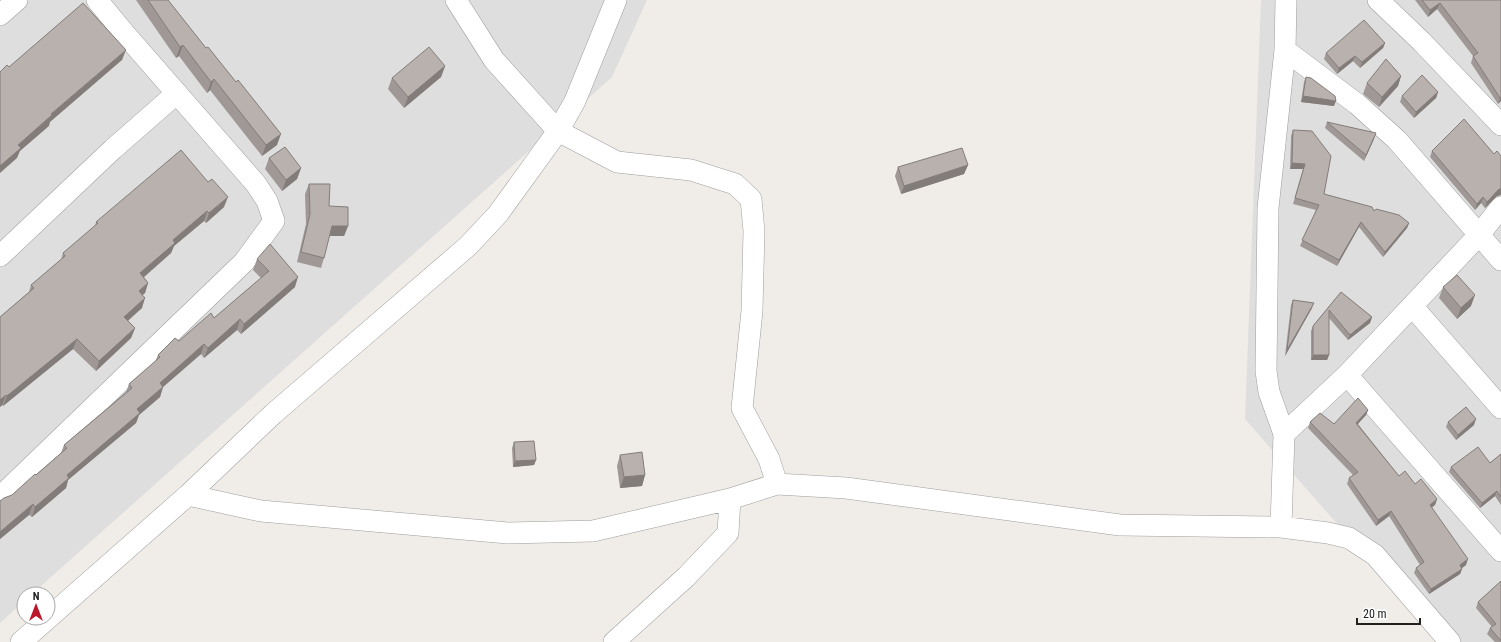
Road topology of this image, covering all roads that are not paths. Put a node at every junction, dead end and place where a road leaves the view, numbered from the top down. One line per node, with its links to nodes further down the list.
1 (17, 0): 7 (street)
2 (97, 0): 9 (street)
3 (456, 0): 11 (street)
4 (616, 0): 11 (street)
5 (1286, 0): 8 (street)
6 (1378, 0): 10 (street)
7 (0, 15)
8 (1285, 50): 13 (street); 19 (street)
9 (177, 93): 14 (street); 22 (street)
10 (1501, 125)
11 (558, 131): 20 (street); 21 (street)
12 (1501, 207): 13 (street)
13 (1480, 235): 15 (street); 16 (street)
14 (0, 256)
15 (1501, 260)
16 (1412, 306): 17 (street); 18 (street)
17 (1347, 375): 19 (street); 25 (street)
18 (1501, 408)
19 (1284, 434): 24 (street)
20 (776, 484): 23 (street); 24 (street)
21 (188, 495): 23 (street); 26 (street)
22 (0, 497)
23 (730, 499): 27 (street)
24 (1281, 528): 28 (street)
25 (1501, 551)
26 (22, 642)
27 (614, 642)
28 (1450, 642)

